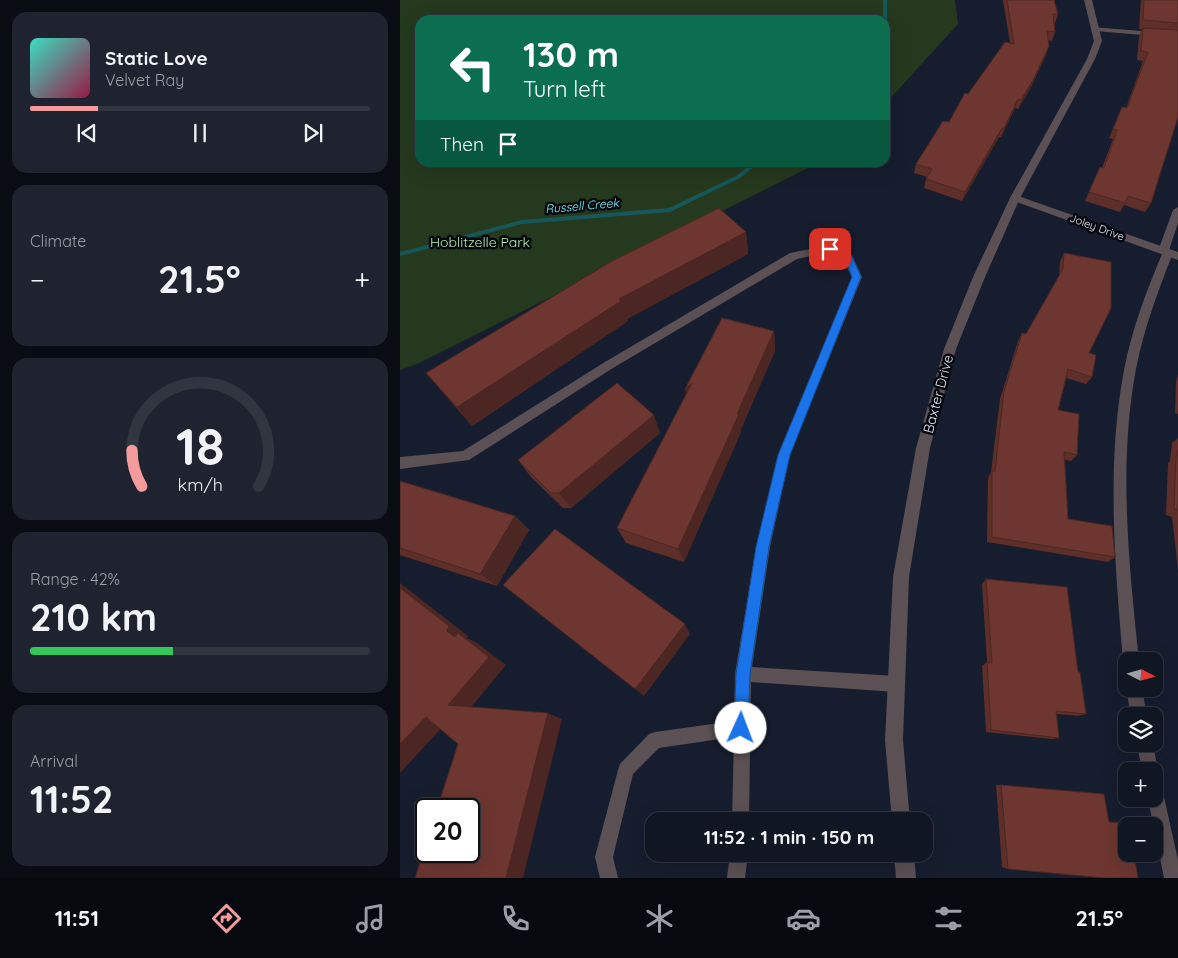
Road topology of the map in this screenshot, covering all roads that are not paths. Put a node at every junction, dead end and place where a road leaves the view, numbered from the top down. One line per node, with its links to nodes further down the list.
1 (1088, 0): 2 (street, Baxter Drive)
2 (1095, 29): 3 (lane); 4 (street, Baxter Drive)
3 (1178, 36)
4 (1015, 198): 6 (street, Joley Drive); 10 (street, Baxter Drive)
5 (1178, 210): 6 (lane)
6 (1170, 253): 8 (lane)
7 (400, 463): 9 (lane)
8 (1130, 652)
9 (743, 674): 10 (lane); 11 (lane)
10 (896, 684): 14 (street, Baxter Drive)
11 (741, 728): 13 (lane); 17 (lane)
12 (1158, 807): 20 (lane)
13 (741, 812)
14 (900, 812)
15 (738, 862): 18 (lane)
16 (905, 862): 19 (street)
17 (609, 878)
18 (736, 878)
19 (906, 878)
20 (1173, 878)

